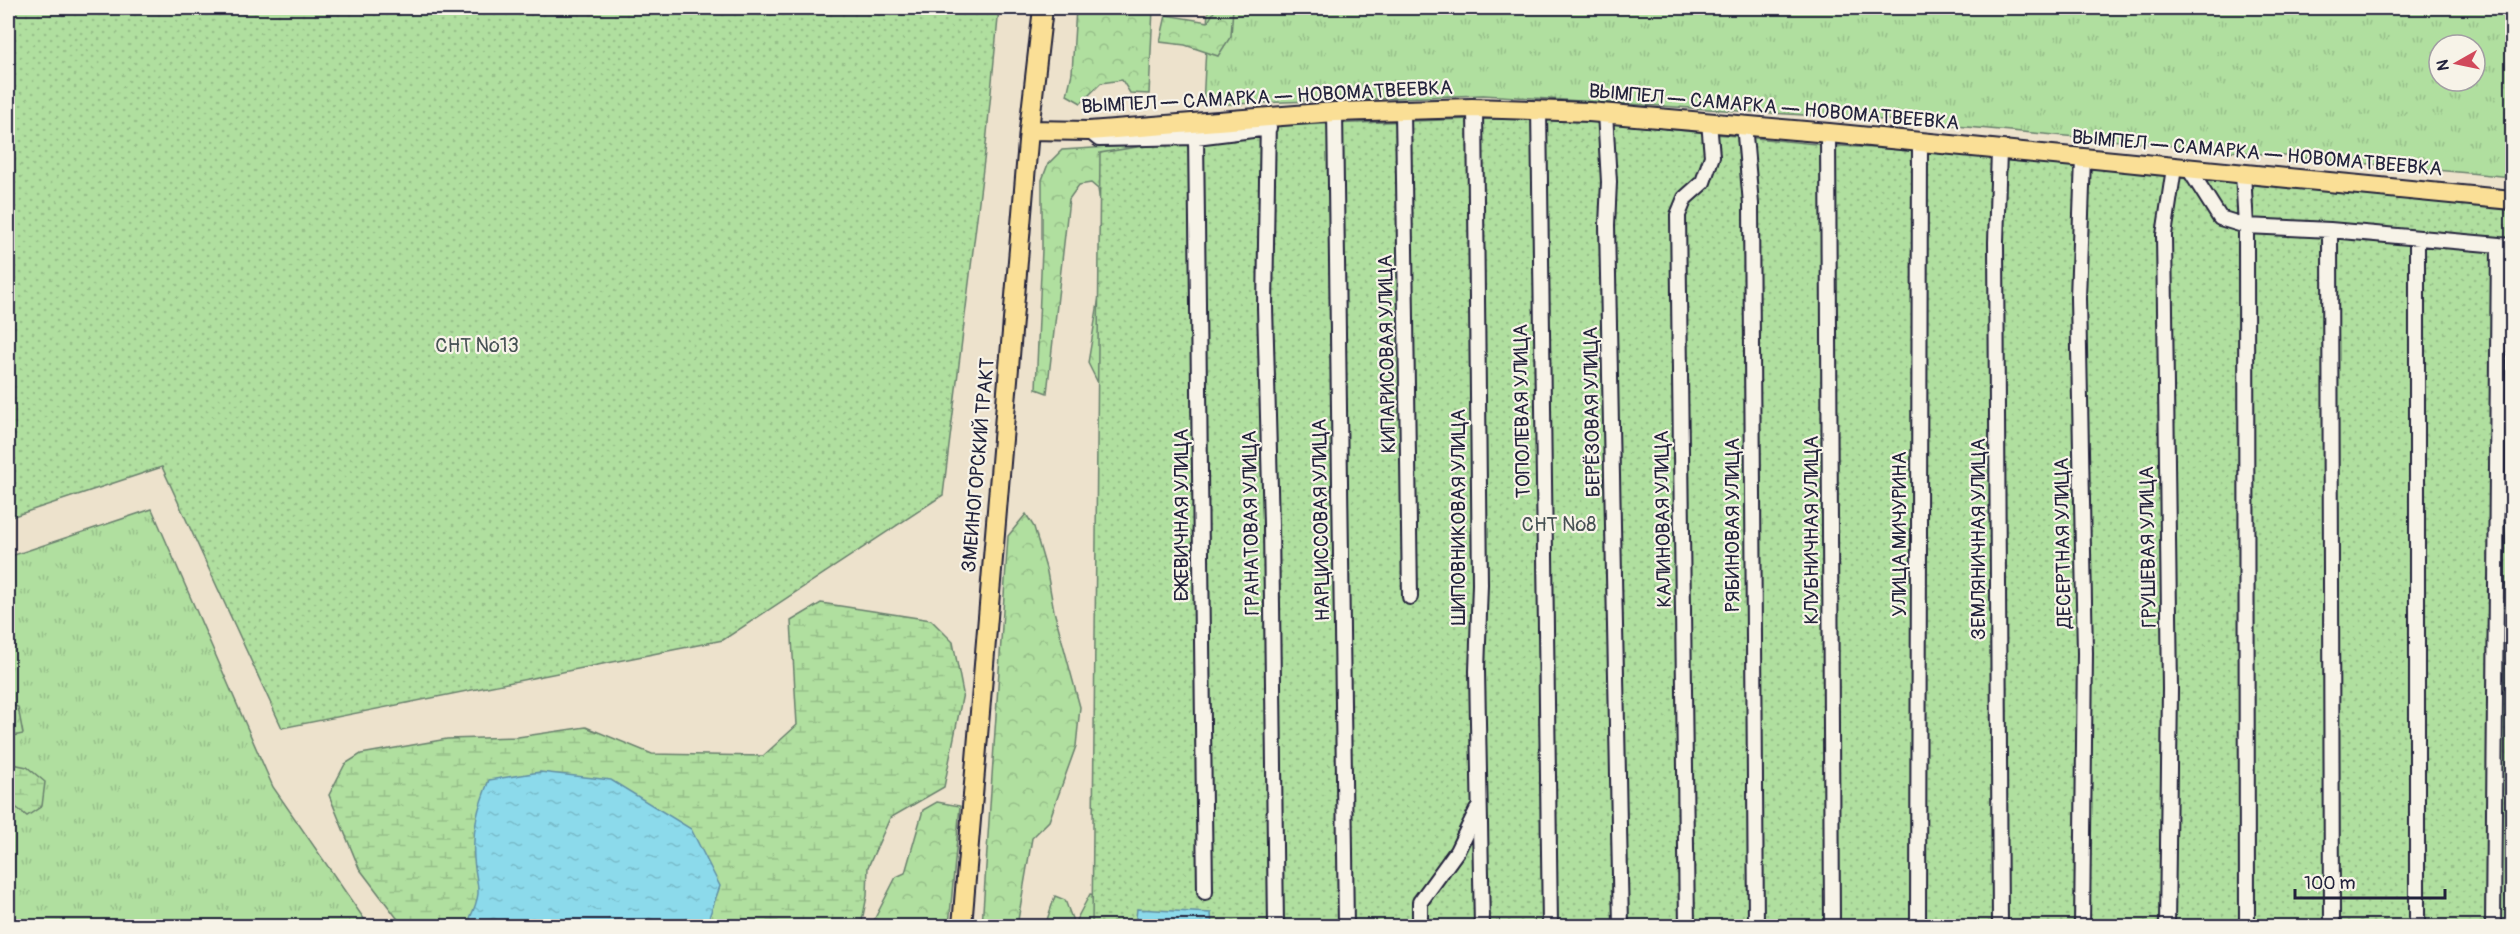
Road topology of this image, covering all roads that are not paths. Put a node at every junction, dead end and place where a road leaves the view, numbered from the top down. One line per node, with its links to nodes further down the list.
1 (1044, 8): 10 (main road, ЗМЕИНОГОРСКИЙ ТРАКТ)
2 (1474, 108): 3 (main road, ВЫМПЕЛ — САМАРКА — НОВОМАТВЕЕВКА); 4 (main road, ВЫМПЕЛ — САМАРКА — НОВОМАТВЕЕВКА); 25 (street, ШИПОВНИКОВАЯ УЛИЦА)
3 (1402, 110): 5 (main road, ВЫМПЕЛ — САМАРКА — НОВОМАТВЕЕВКА); 24 (street, КИПАРИСОВАЯ УЛИЦА)
4 (1539, 110): 6 (main road, ВЫМПЕЛ — САМАРКА — НОВОМАТВЕЕВКА); 32 (street, ТОПОЛЕВАЯ УЛИЦА)
5 (1335, 112): 8 (main road, ВЫМПЕЛ — САМАРКА — НОВОМАТВЕЕВКА); 29 (street, НАРЦИССОВАЯ УЛИЦА)
6 (1605, 113): 7 (main road, ВЫМПЕЛ — САМАРКА — НОВОМАТВЕЕВКА); 33 (street, БЕРЁЗОВАЯ УЛИЦА)
7 (1709, 122): 9 (main road, ВЫМПЕЛ — САМАРКА — НОВОМАТВЕЕВКА); 34 (street, КАЛИНОВАЯ УЛИЦА)
8 (1268, 123): 11 (main road, ВЫМПЕЛ — САМАРКА — НОВОМАТВЕЕВКА); 13 (street); 28 (street, ГРАНАТОВАЯ УЛИЦА)
9 (1744, 124): 12 (main road, ВЫМПЕЛ — САМАРКА — НОВОМАТВЕЕВКА); 35 (street, РЯБИНОВАЯ УЛИЦА)
10 (1029, 130): 11 (main road, ВЫМПЕЛ — САМАРКА — НОВОМАТВЕЕВКА); 27 (main road, ЗМЕИНОГОРСКИЙ ТРАКТ)
11 (1089, 131): 13 (street)
12 (1828, 132): 14 (main road, ВЫМПЕЛ — САМАРКА — НОВОМАТВЕЕВКА); 36 (street, КЛУБНИЧНАЯ УЛИЦА)
13 (1196, 137): 26 (street, ЕЖЕВИЧНАЯ УЛИЦА)
14 (1920, 142): 15 (main road, ВЫМПЕЛ — САМАРКА — НОВОМАТВЕЕВКА); 37 (street, УЛИЦА МИЧУРИНА)
15 (2000, 151): 16 (main road, ВЫМПЕЛ — САМАРКА — НОВОМАТВЕЕВКА); 38 (street, ЗЕМЛЯНИЧНАЯ УЛИЦА)
16 (2083, 159): 17 (main road, ВЫМПЕЛ — САМАРКА — НОВОМАТВЕЕВКА); 39 (street, ДЕСЕРТНАЯ УЛИЦА)
17 (2181, 168): 18 (main road, ВЫМПЕЛ — САМАРКА — НОВОМАТВЕЕВКА); 20 (street); 40 (street, ГРУШЕВАЯ УЛИЦА)
18 (2243, 173): 19 (main road, ВЫМПЕЛ — САМАРКА — НОВОМАТВЕЕВКА); 20 (street)
19 (2512, 200)
20 (2246, 226): 21 (street); 41 (street)
21 (2330, 230): 22 (street); 42 (street)
22 (2417, 238): 23 (street); 43 (street)
23 (2506, 245): 44 (street)
24 (1410, 597)
25 (1479, 807): 30 (street); 31 (street, ШИПОВНИКОВАЯ УЛИЦА)
26 (1205, 892)
27 (962, 927)
28 (1276, 927)
29 (1346, 927)
30 (1420, 927)
31 (1482, 927)
32 (1550, 927)
33 (1621, 927)
34 (1687, 927)
35 (1756, 927)
36 (1832, 927)
37 (1918, 927)
38 (2000, 927)
39 (2082, 927)
40 (2167, 927)
41 (2247, 927)
42 (2332, 927)
43 (2417, 927)
44 (2493, 927)

